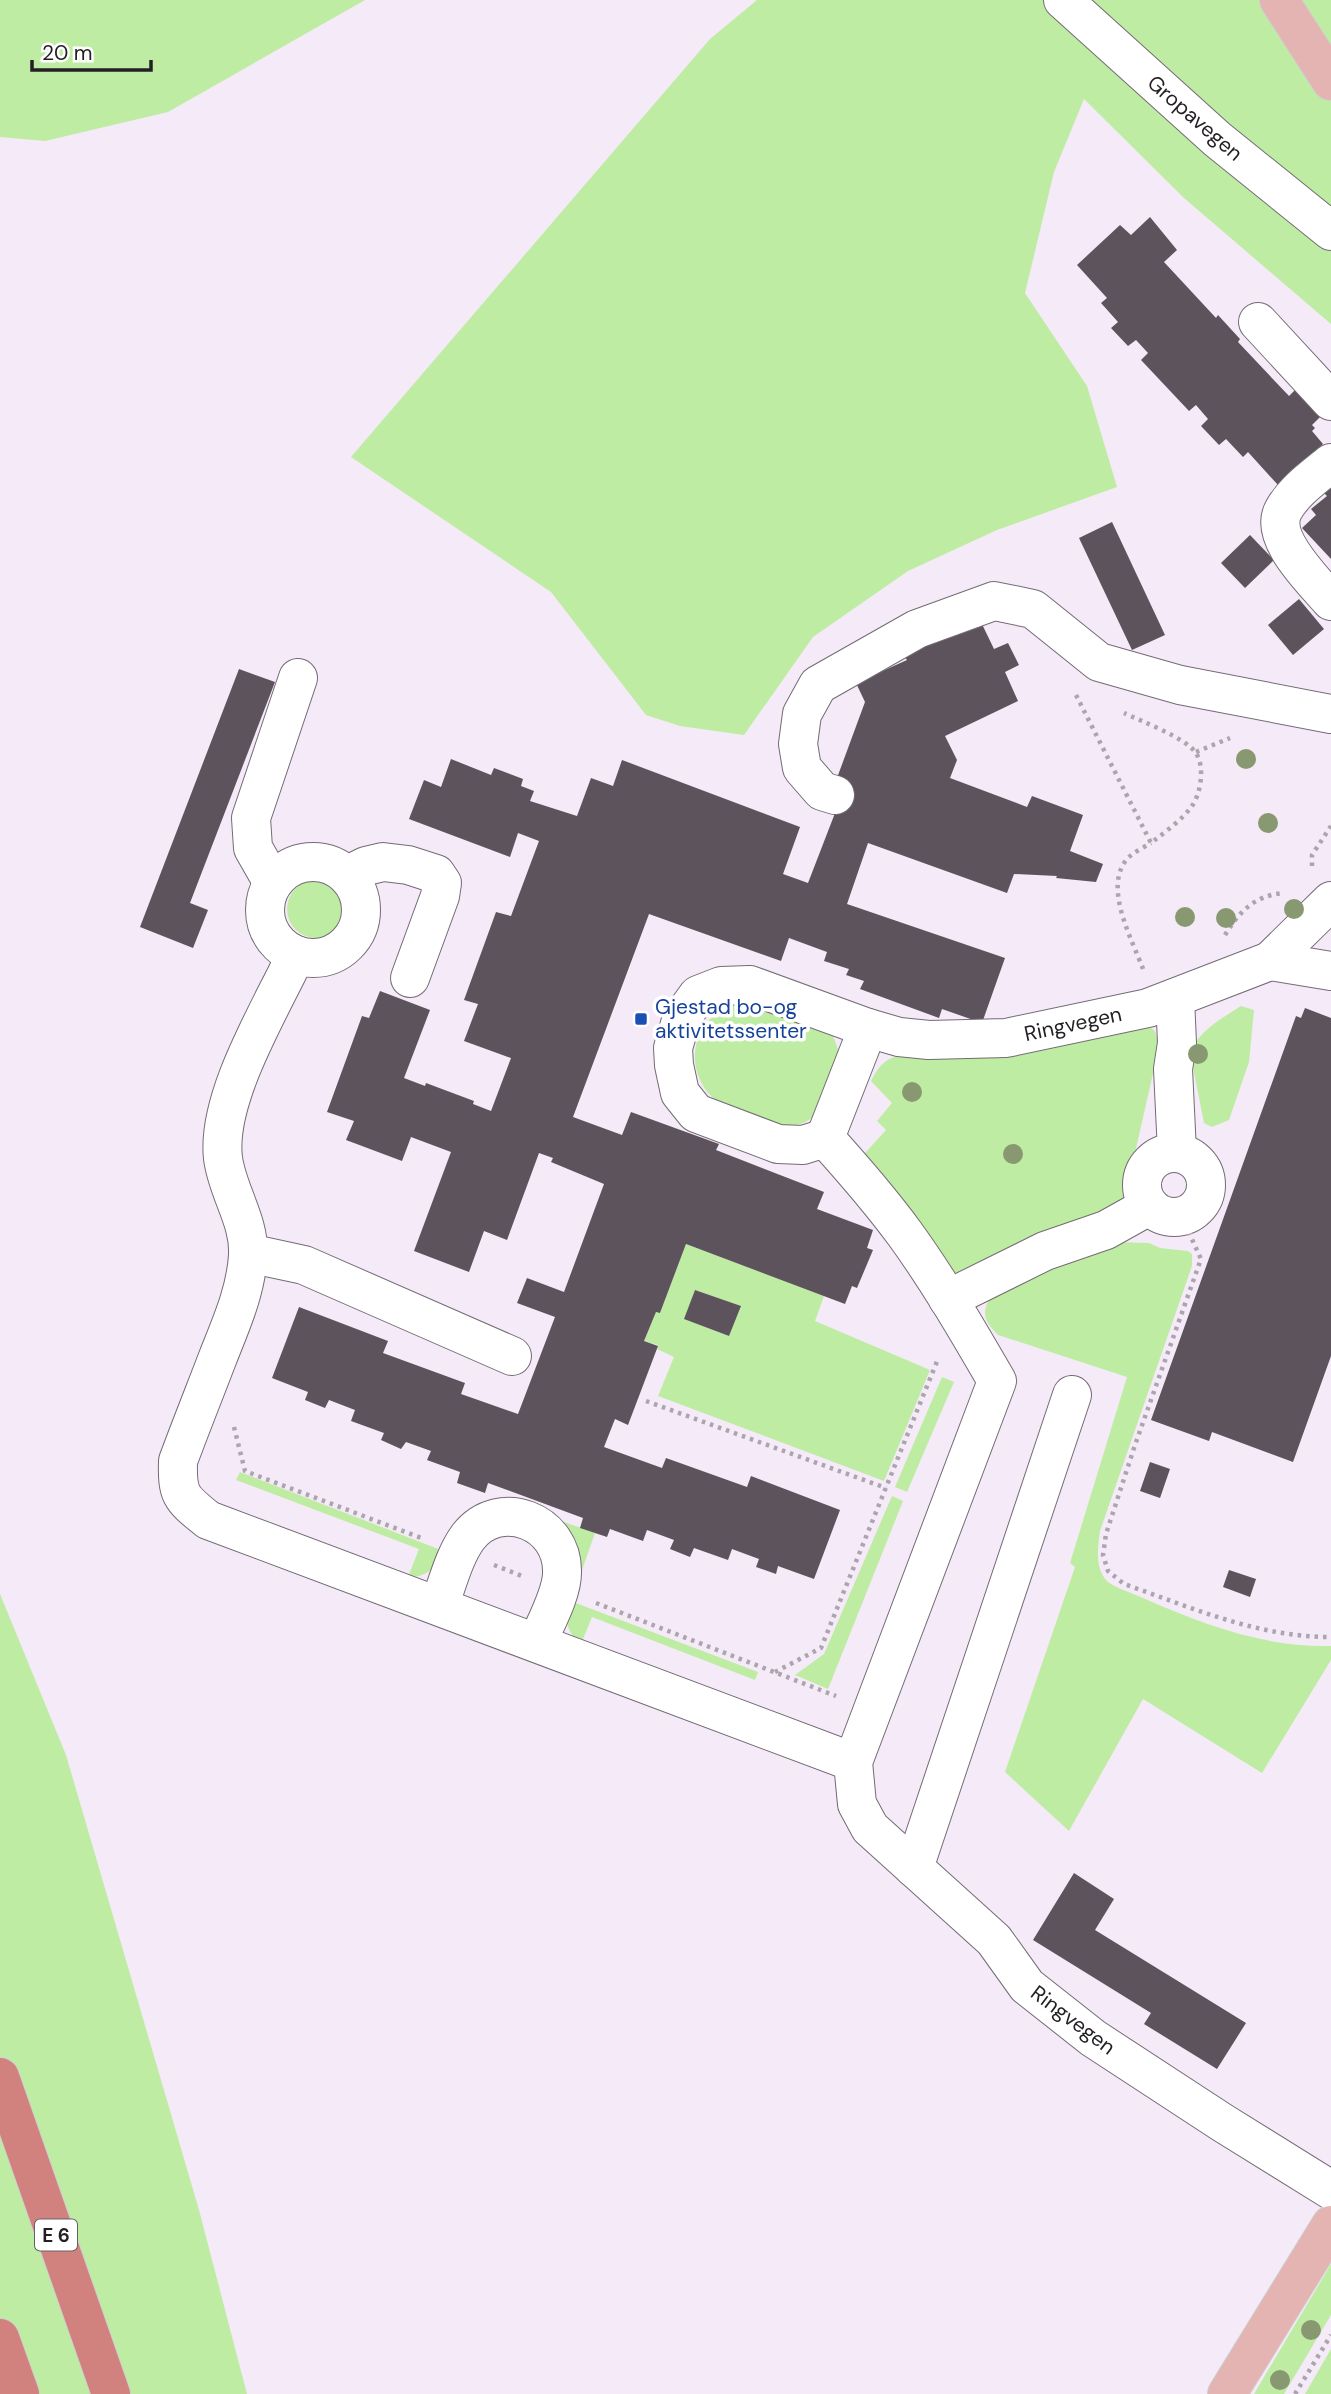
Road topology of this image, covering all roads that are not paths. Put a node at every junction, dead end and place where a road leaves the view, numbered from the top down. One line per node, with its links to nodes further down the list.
1 (1063, 0): 4 (street, Gropavegen)
2 (1279, 0): 3 (main road)
3 (1326, 63)
4 (1331, 231)
5 (1258, 322): 6 (street)
6 (1331, 401)
7 (1331, 463): 8 (street)
8 (1331, 601)
9 (298, 678): 13 (street)
10 (1331, 714): 11 (street)
11 (835, 795)
12 (348, 875): 13 (street); 15 (street); 18 (street)
13 (273, 883): 15 (street)
14 (1322, 886): 16 (street, Ringvegen)
15 (296, 955): 24 (street)
16 (1270, 961): 17 (street); 19 (street, Ringvegen)
17 (1331, 971)
18 (410, 978)
19 (1175, 998): 20 (street, Ringvegen); 22 (street)
20 (868, 1028): 21 (street); 21 (street)
21 (825, 1138): 25 (street)
22 (1177, 1153): 23 (street); 23 (street)
23 (1165, 1211): 25 (street)
24 (248, 1253): 26 (street); 28 (street)
25 (952, 1306): 30 (street)
26 (512, 1356)
27 (1072, 1395): 31 (street)
28 (439, 1606): 29 (street); 29 (street)
29 (537, 1643): 30 (street)
30 (853, 1762): 31 (street, Ringvegen)
31 (914, 1868): 33 (street, Ringvegen)
32 (0, 2077): 37 (highway, E 6)
33 (1331, 2190)
34 (1331, 2225): 38 (main road)
35 (0, 2338): 36 (highway)
36 (20, 2394)
37 (111, 2394)
38 (1227, 2394)

